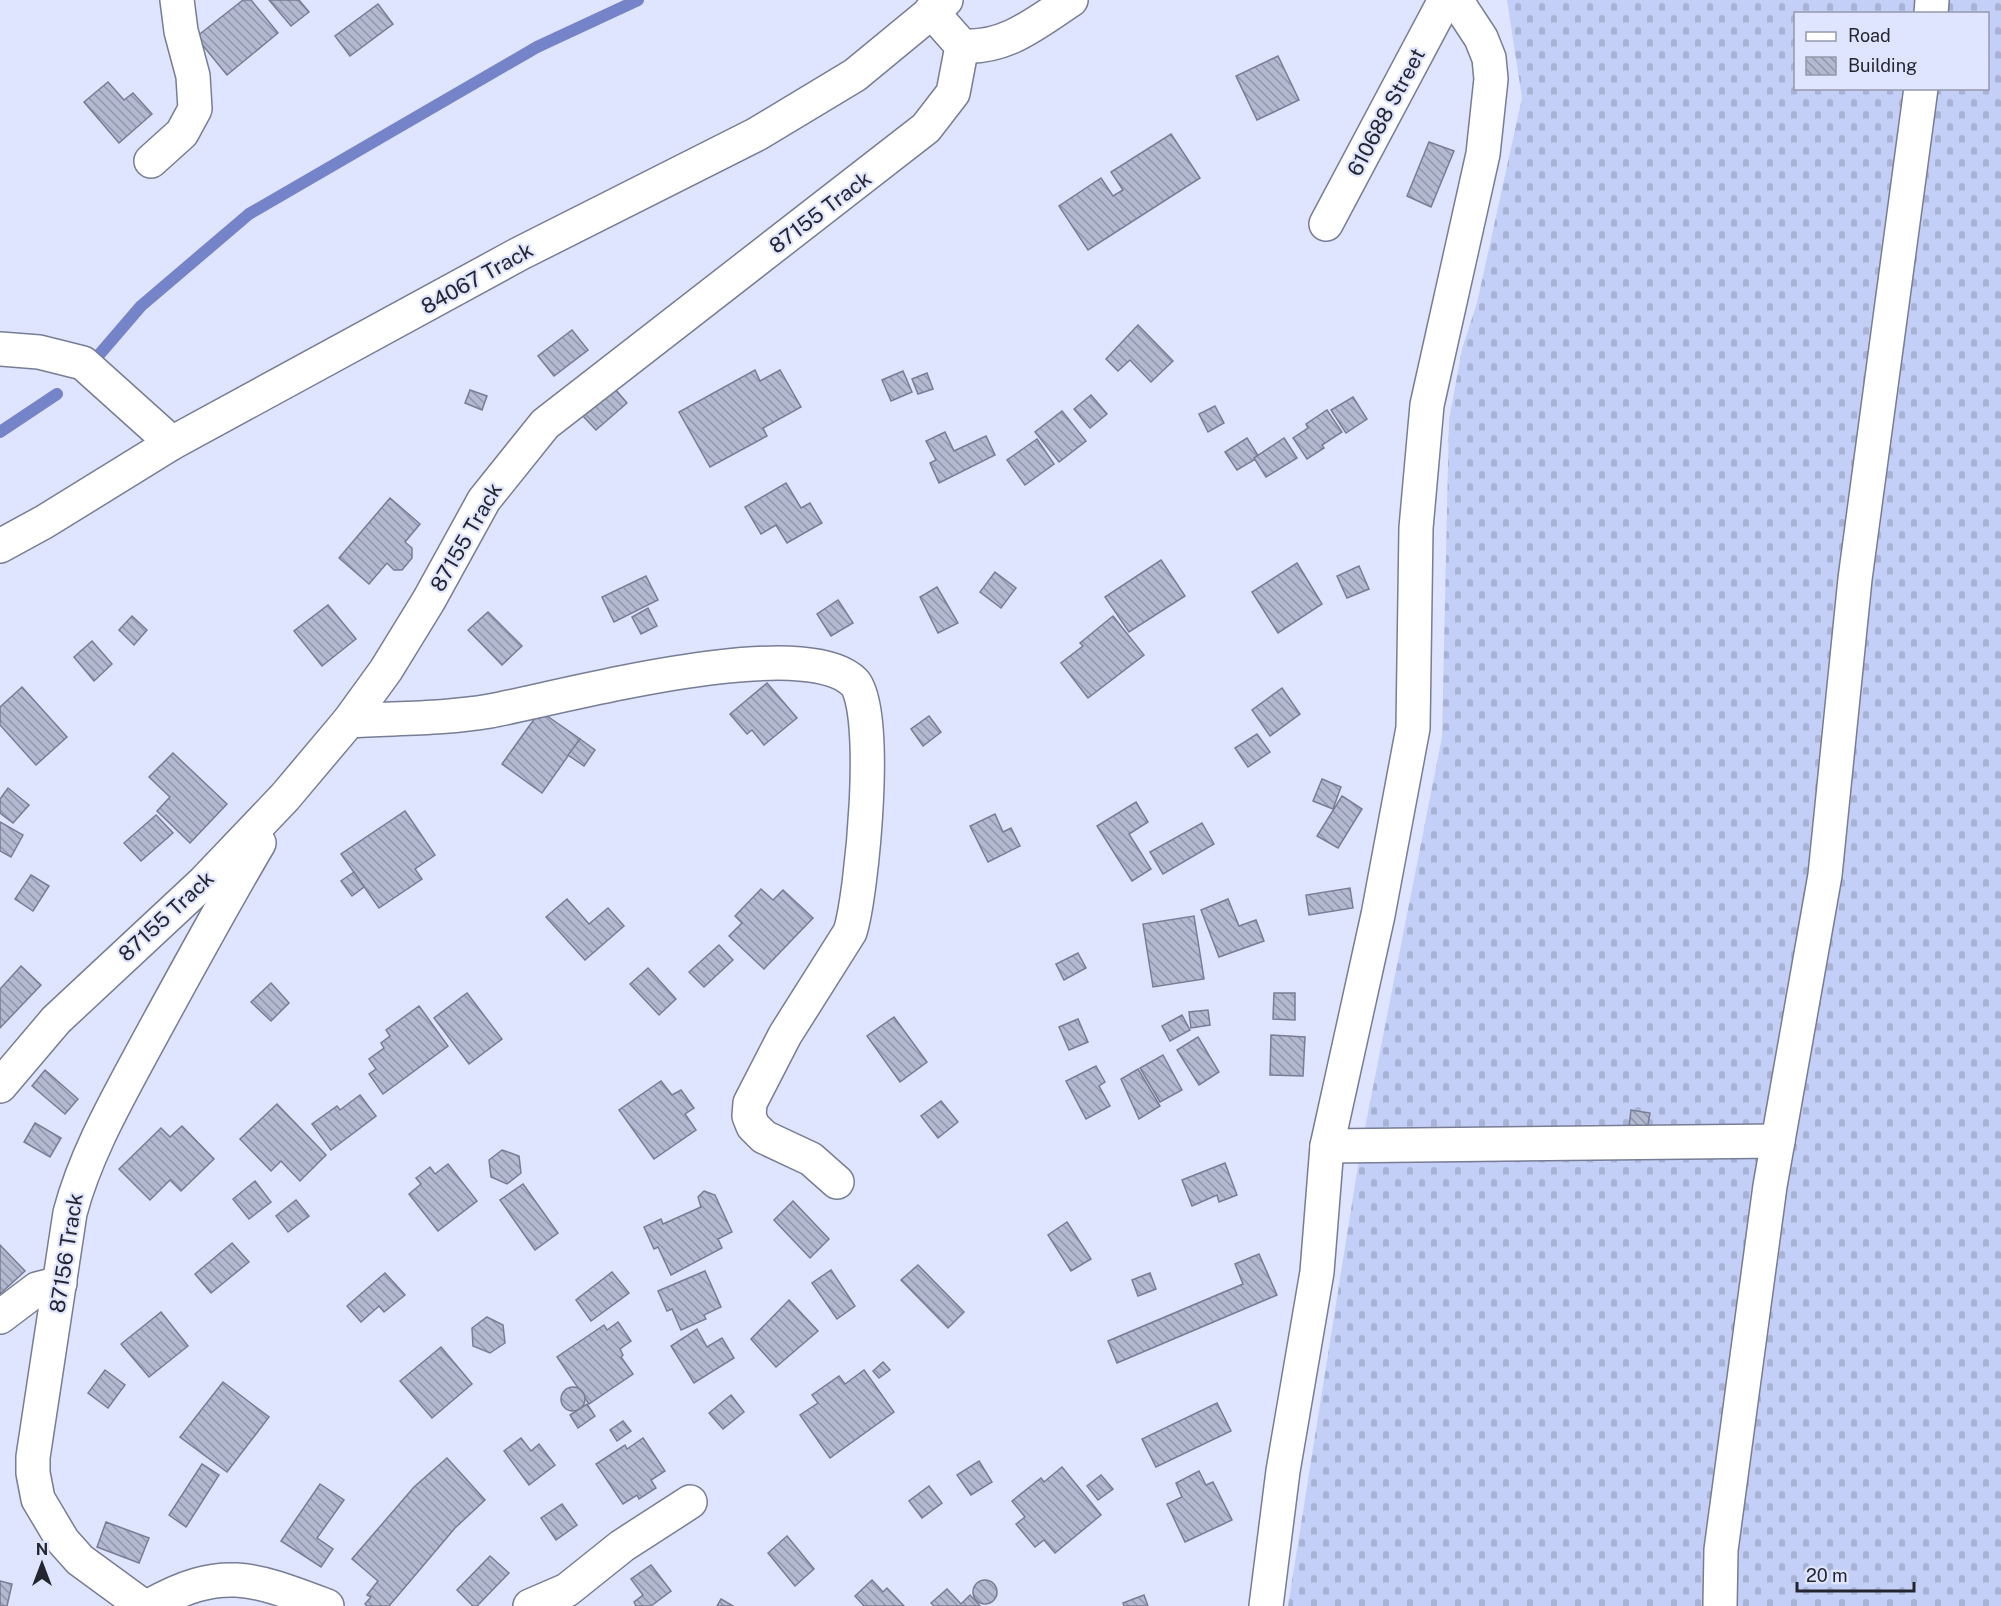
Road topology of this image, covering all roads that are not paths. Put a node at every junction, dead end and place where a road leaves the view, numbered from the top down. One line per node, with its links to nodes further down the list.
1 (177, 0): 8 (street)
2 (1071, 0): 6 (street)
3 (1445, 0): 9 (street, 610688 Street)
4 (1456, 0): 17 (street)
5 (938, 6): 6 (street); 11 (street, 84067 Track)
6 (962, 46): 13 (street, 87155 Track)
7 (1921, 90): 16 (street)
8 (151, 161)
9 (1326, 224)
10 (0, 350): 11 (street)
11 (172, 443): 12 (street, 84067 Track)
12 (0, 546)
13 (349, 721): 14 (street, 87155 Track); 18 (street)
14 (285, 797): 15 (street, 87155 Track); 19 (street, 87156 Track)
15 (0, 1086)
16 (1778, 1140): 17 (street); 27 (street)
17 (1327, 1146): 26 (street)
18 (837, 1182)
19 (60, 1283): 20 (street); 22 (street, 87156 Track)
20 (0, 1317)
21 (690, 1502): 25 (street)
22 (143, 1606)
23 (149, 1606): 24 (street)
24 (327, 1606)
25 (530, 1606)
26 (1266, 1606)
27 (1720, 1606)

